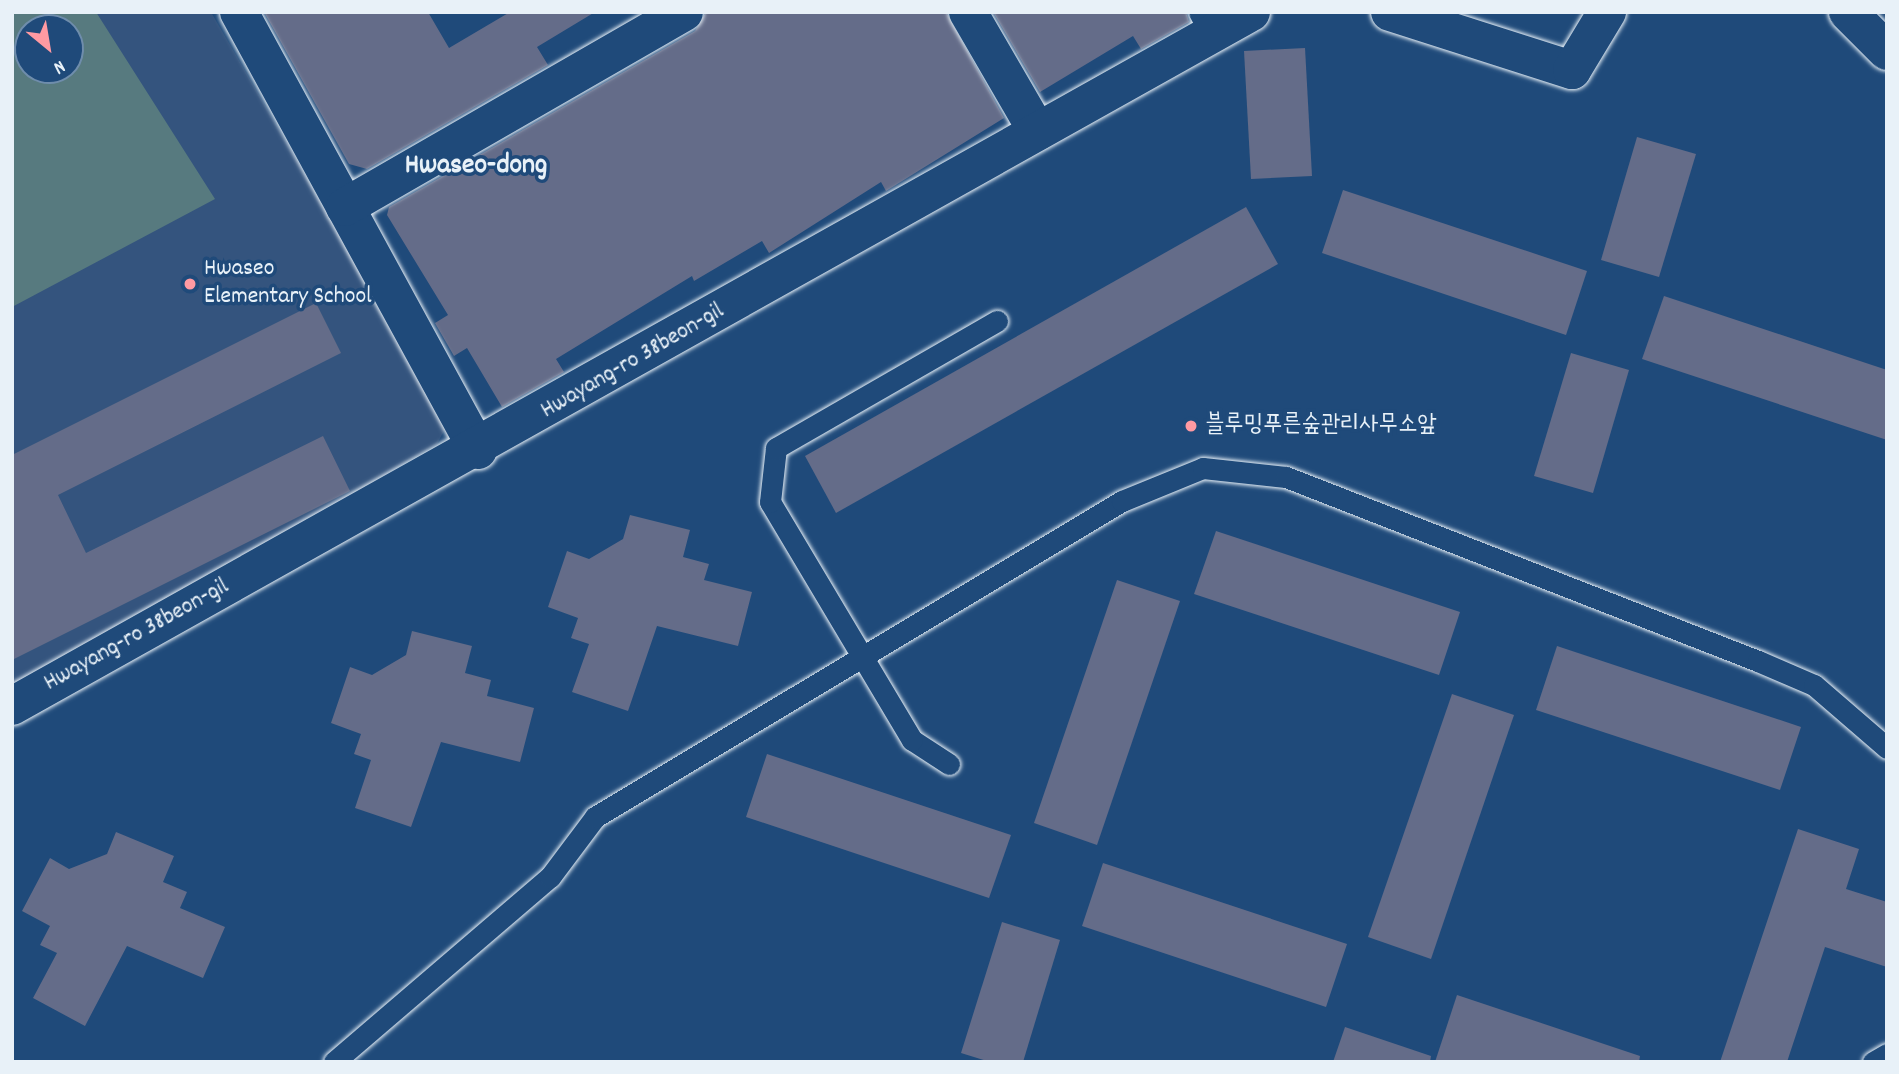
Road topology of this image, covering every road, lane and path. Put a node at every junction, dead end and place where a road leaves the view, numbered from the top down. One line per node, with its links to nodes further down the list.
1 (239, 12): 11 (street)
2 (684, 12): 11 (street)
3 (968, 12): 10 (street)
4 (1251, 12): 8 (street, Hwayang-ro 38beon-gil)
5 (1390, 12): 6 (street)
6 (1607, 12)
7 (1848, 12): 9 (street)
8 (1205, 24): 10 (street, Hwayang-ro 38beon-gil)
9 (1887, 51)
10 (1037, 131): 13 (street, Hwayang-ro 38beon-gil)
11 (345, 207): 13 (street)
12 (997, 321): 14 (lane)
13 (478, 450): 15 (street, Hwayang-ro 38beon-gil)
14 (863, 657): 16 (lane); 17 (lane); 19 (lane)
15 (12, 706)
16 (1887, 748)
17 (948, 764)
18 (1887, 1054): 20 (lane)
19 (334, 1062)
20 (1873, 1062)

